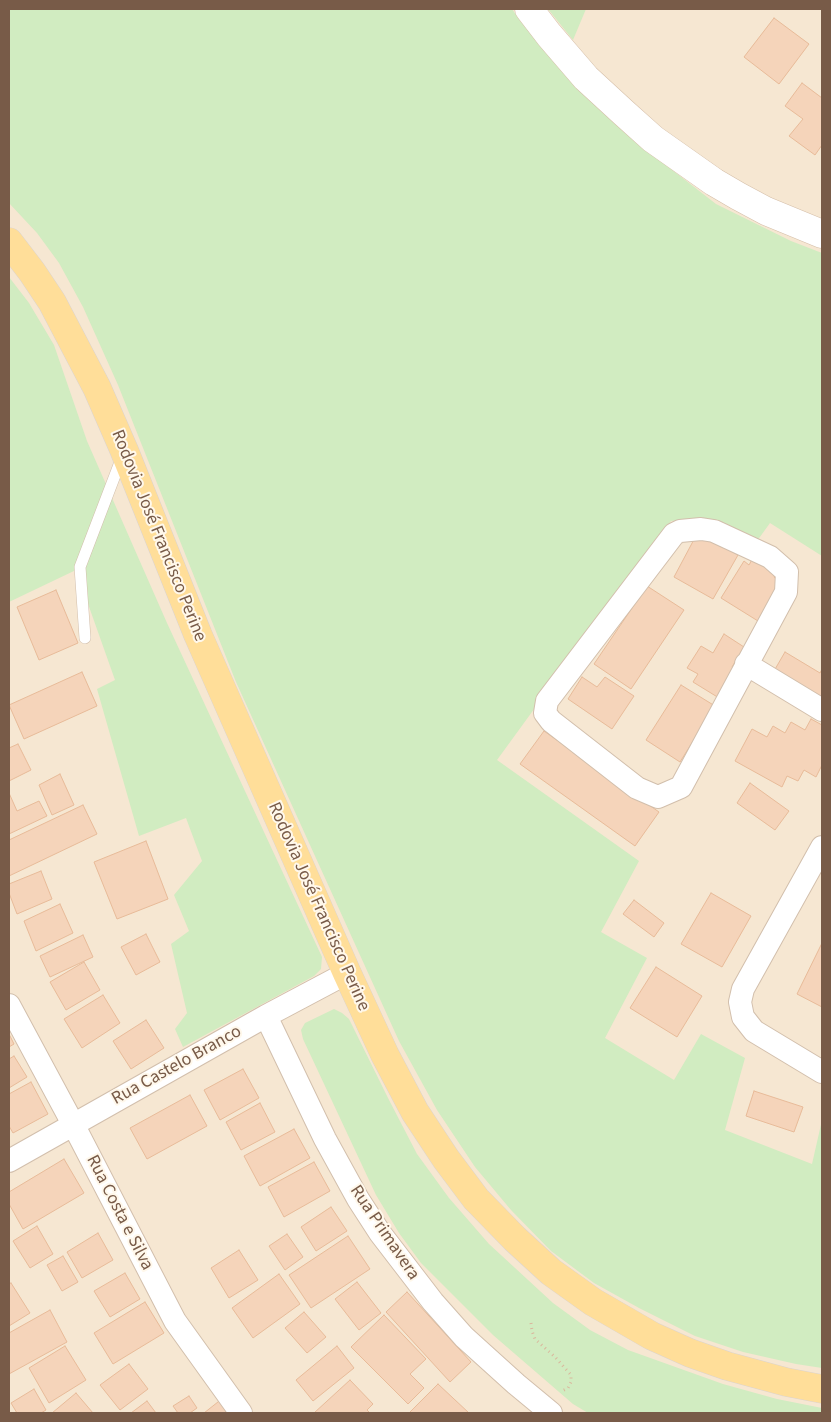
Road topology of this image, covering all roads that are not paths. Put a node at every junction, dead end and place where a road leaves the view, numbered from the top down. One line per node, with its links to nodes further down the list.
1 (529, 9): 2 (street)
2 (822, 234)
3 (9, 242): 4 (main road, Rodovia José Francisco Perine)
4 (124, 450): 5 (lane); 9 (main road, Rodovia José Francisco Perine)
5 (85, 638)
6 (746, 664): 6 (street); 7 (street)
7 (822, 710)
8 (822, 847): 12 (street)
9 (347, 973): 11 (street, Rua Castelo Branco); 15 (main road, Rodovia José Francisco Perine)
10 (9, 1004): 13 (street, Rua Costa e Silva)
11 (266, 1016): 13 (street, Rua Castelo Branco); 17 (street, Rua Primavera)
12 (822, 1072)
13 (73, 1124): 14 (street, Rua Castelo Branco); 16 (street, Rua Costa e Silva)
14 (9, 1161)
15 (822, 1389)
16 (241, 1413)
17 (551, 1413)

